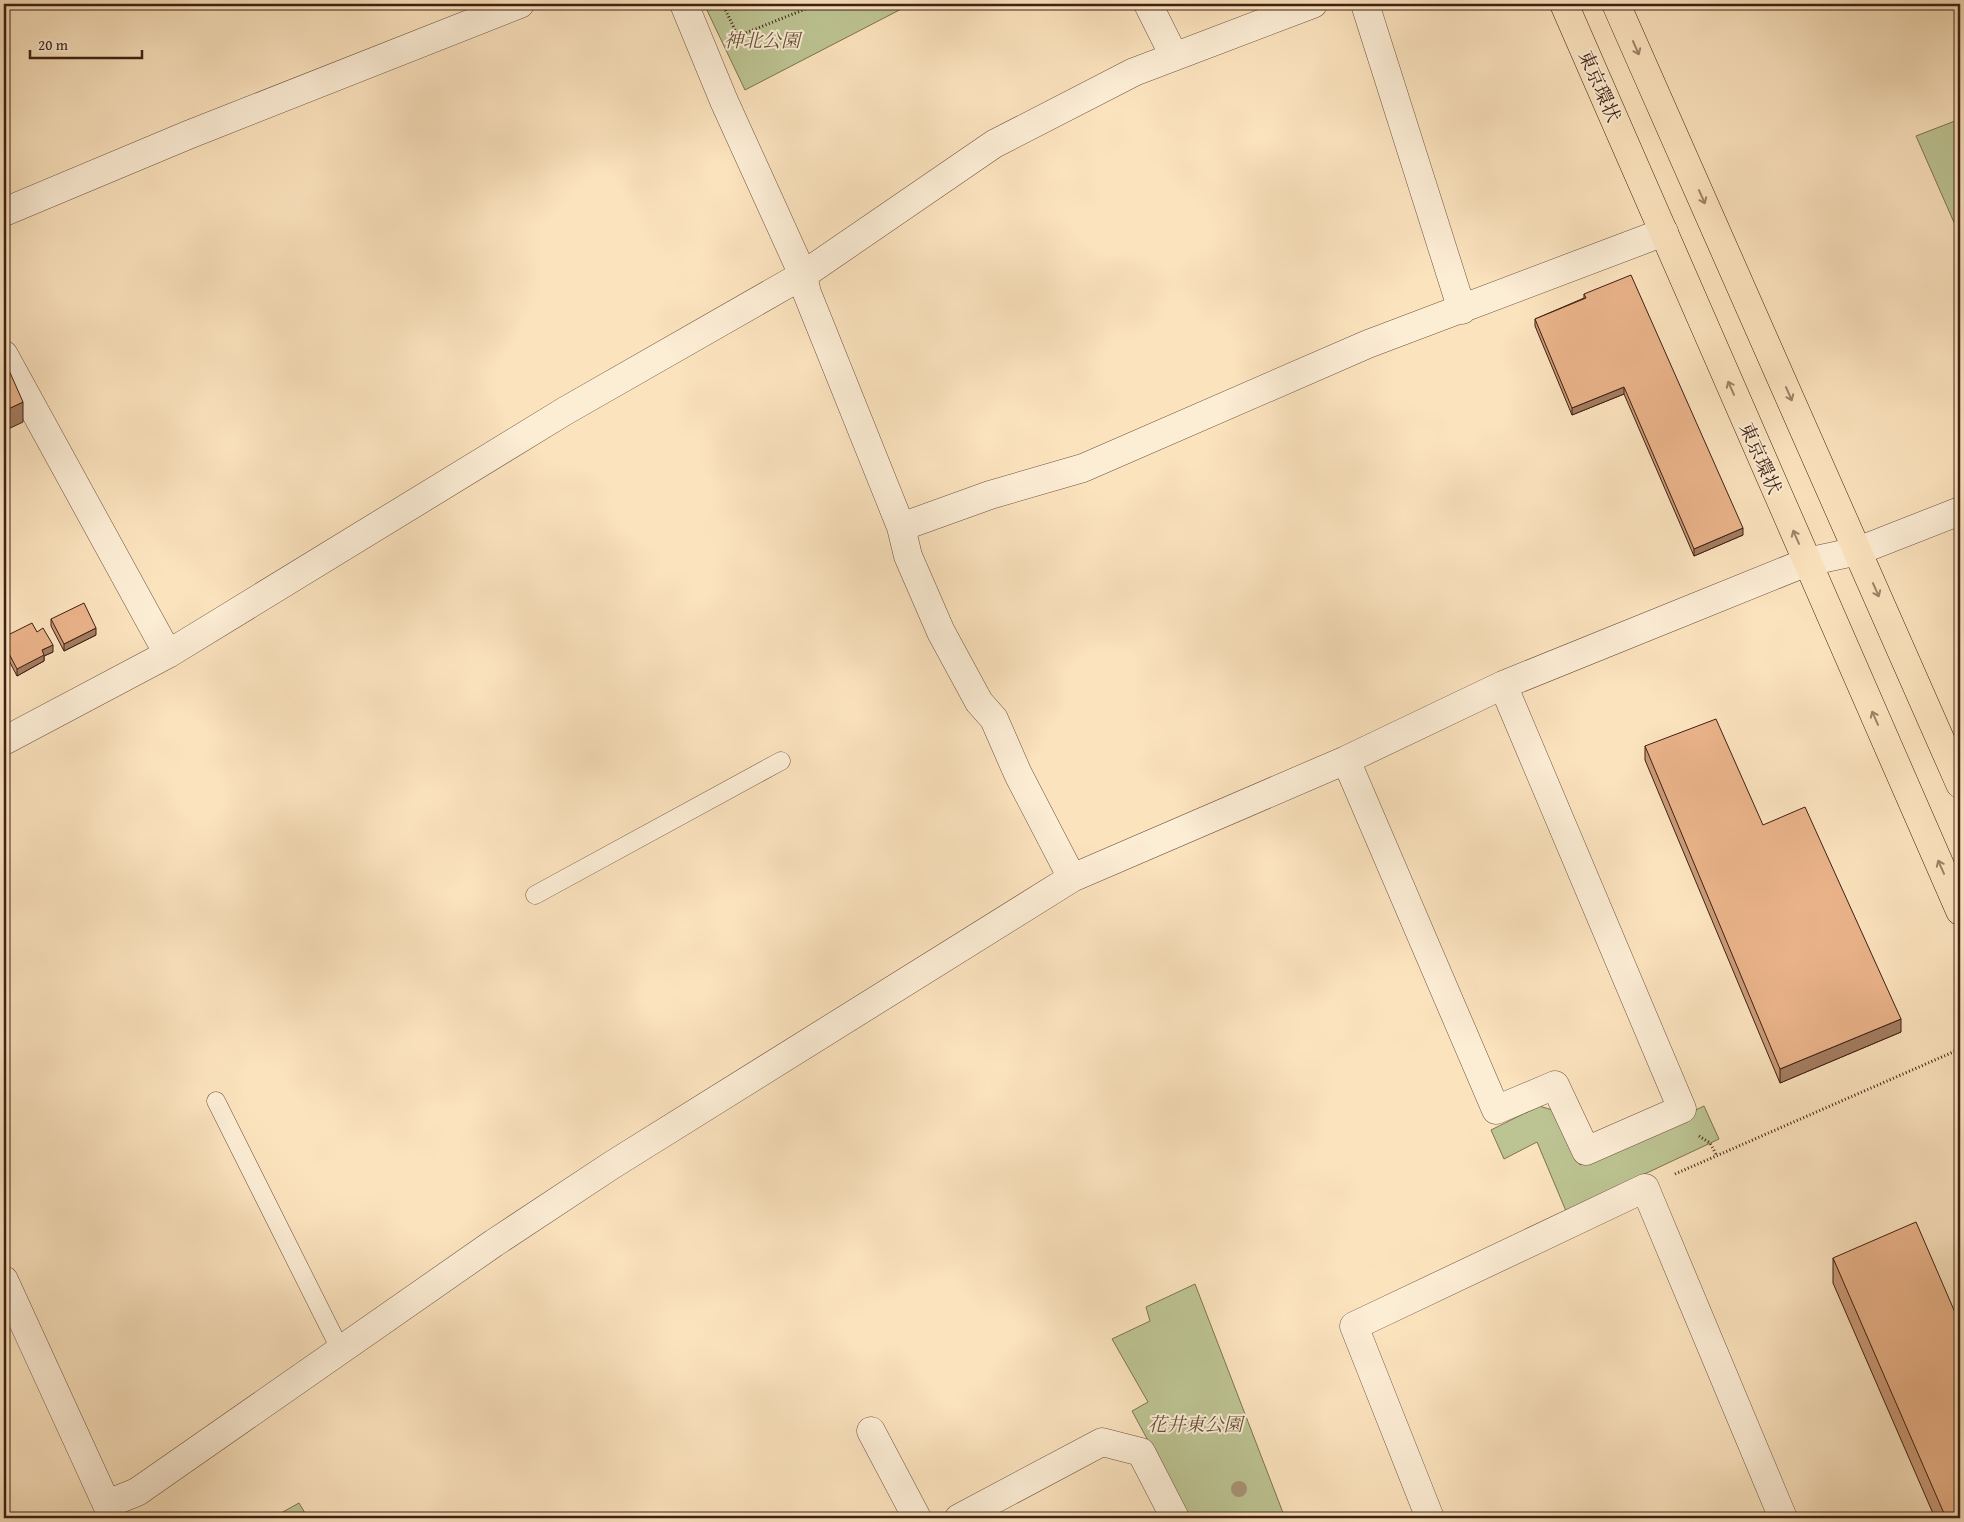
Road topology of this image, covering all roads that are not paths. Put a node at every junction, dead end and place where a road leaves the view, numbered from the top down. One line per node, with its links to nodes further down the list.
1 (520, 4): 9 (street)
2 (684, 4): 11 (street)
3 (1148, 4): 8 (street)
4 (1313, 4): 8 (street)
5 (1364, 4): 12 (street)
6 (1564, 4): 10 (highway, 東京環状)
7 (1616, 4): 16 (highway, one-way to 16)
8 (1174, 56): 11 (street)
9 (4, 212)
10 (1664, 232): 12 (street); 17 (highway, 東京環状, one-way to 10)
11 (803, 275): 15 (street); 18 (street)
12 (1462, 310): 15 (street)
13 (4, 355): 18 (street)
14 (1960, 511): 16 (street)
15 (901, 527): 24 (street)
16 (1858, 551): 17 (street); 23 (highway, one-way to 23)
17 (1807, 562): 19 (street); 26 (highway, 東京環状, one-way to 17)
18 (168, 654): 20 (street)
19 (1503, 685): 21 (street); 21 (street)
20 (4, 741)
21 (1346, 760): 24 (street)
22 (781, 761): 25 (lane)
23 (1960, 784)
24 (1072, 878): 29 (street)
25 (535, 895)
26 (1960, 912)
27 (216, 1101): 29 (lane)
28 (4, 1280): 31 (street)
29 (340, 1349): 31 (street)
30 (871, 1431): 32 (street)
31 (110, 1511)
32 (917, 1518)
33 (959, 1518): 34 (street)
34 (1175, 1518)
35 (1430, 1518): 36 (street)
36 (1782, 1518)

